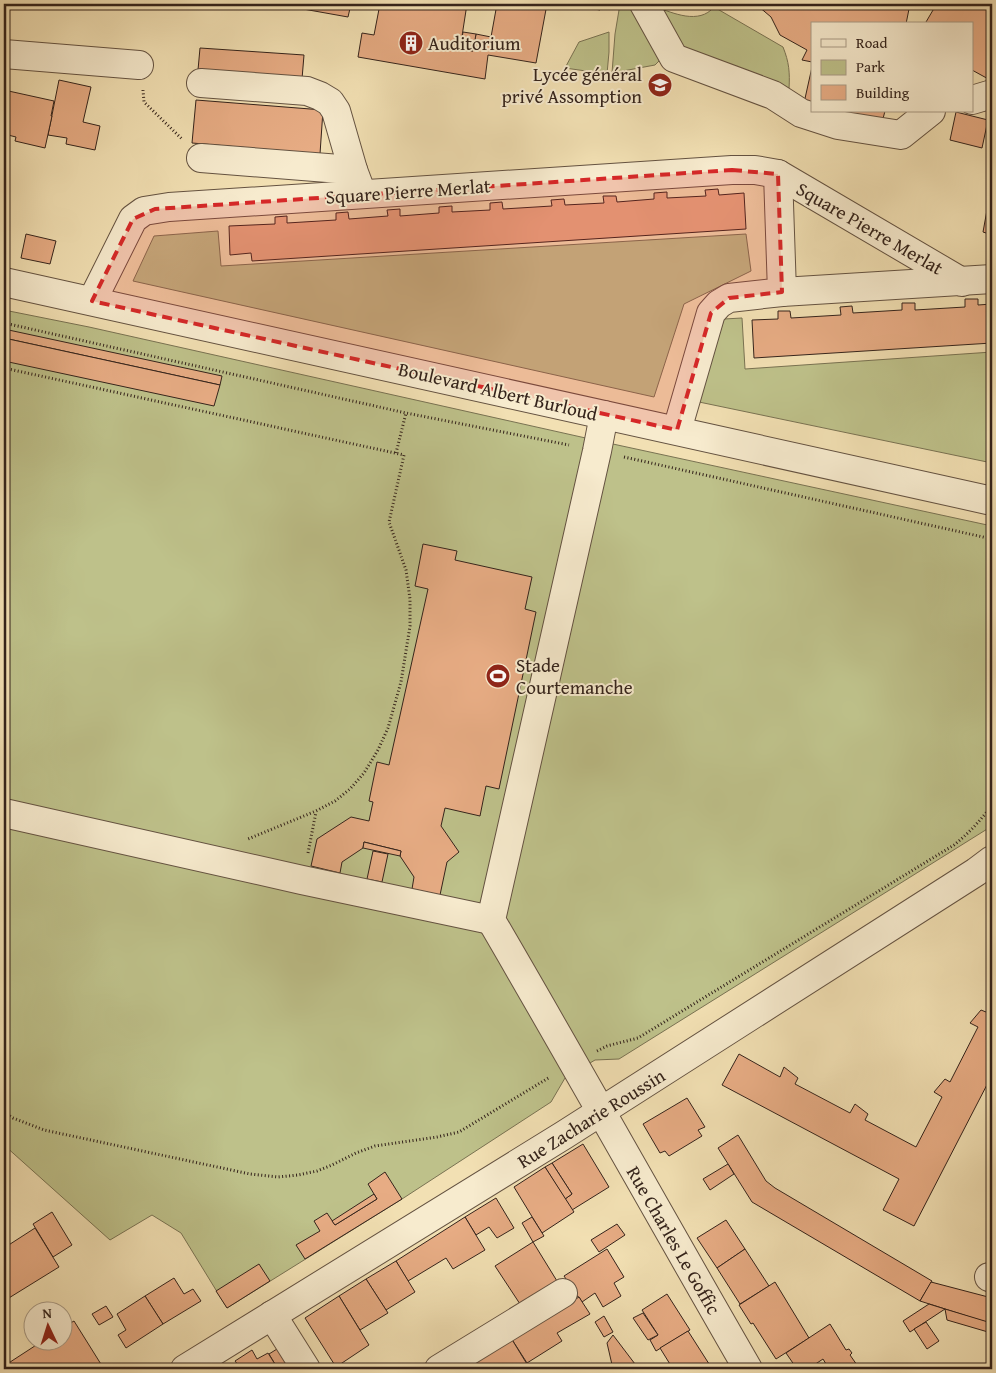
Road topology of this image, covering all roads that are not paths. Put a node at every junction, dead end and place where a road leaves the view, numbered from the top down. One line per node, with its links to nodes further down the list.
1 (644, 4): 7 (street)
2 (4, 54): 3 (street)
3 (140, 65)
4 (201, 83): 9 (street)
5 (992, 94): 6 (street)
6 (974, 99)
7 (930, 112)
8 (201, 158): 9 (street)
9 (353, 170): 11 (street)
10 (778, 174): 11 (street, Square Pierre Merlat); 14 (street, Square Pierre Merlat); 15 (street, Square Pierre Merlat)
11 (362, 194): 16 (street, Square Pierre Merlat)
12 (992, 280): 14 (street, Square Pierre Merlat)
13 (4, 282): 16 (street, Boulevard Albert Burloud)
14 (962, 282): 15 (street, Square Pierre Merlat)
15 (782, 292): 18 (street, Square Pierre Merlat)
16 (92, 301): 17 (street, Boulevard Albert Burloud)
17 (604, 415): 18 (street, Boulevard Albert Burloud); 22 (street)
18 (677, 430): 19 (street, Boulevard Albert Burloud)
19 (992, 500)
20 (4, 813): 22 (street)
21 (992, 860): 23 (street, Rue Zacharie Roussin)
22 (492, 920): 23 (street, Rue Charles Le Goffic)
23 (601, 1111): 25 (street, Rue Zacharie Roussin); 29 (street, Rue Charles Le Goffic)
24 (563, 1293): 28 (street)
25 (272, 1315): 26 (street, Rue Zacharie Roussin); 27 (street)
26 (185, 1369)
27 (306, 1369)
28 (439, 1369)
29 (748, 1369)

